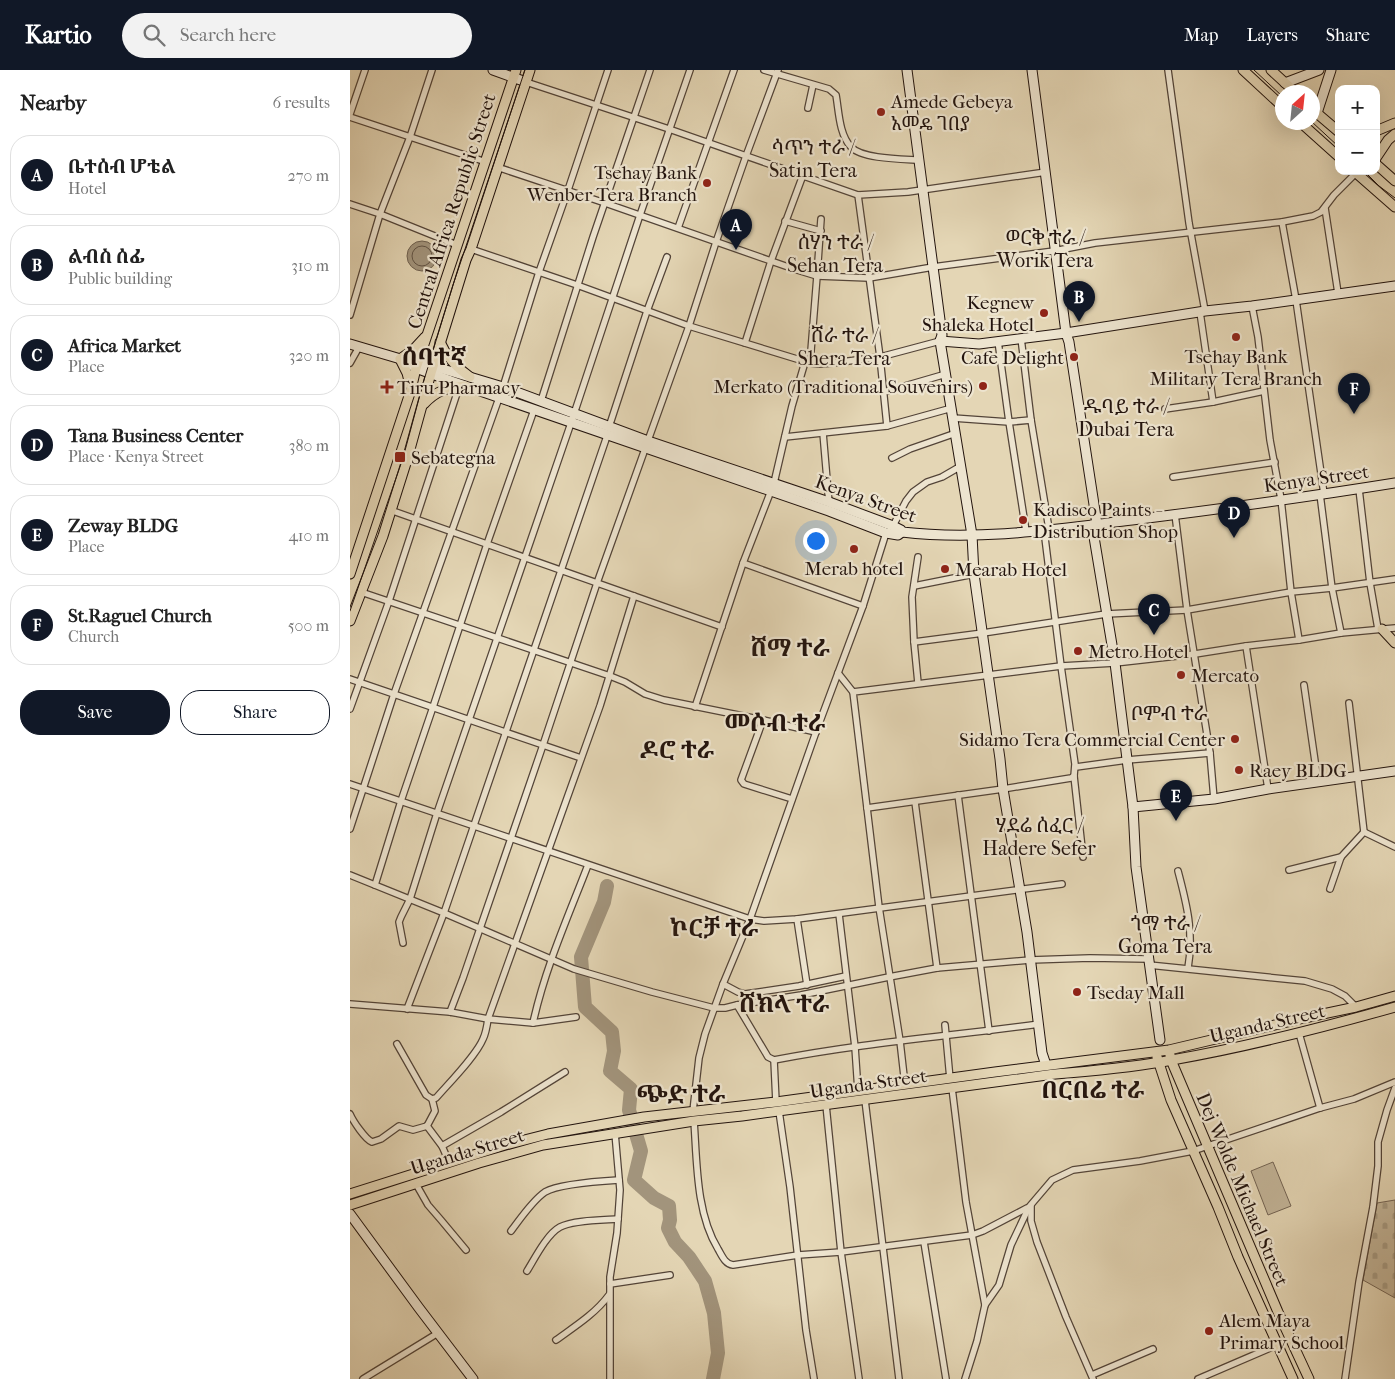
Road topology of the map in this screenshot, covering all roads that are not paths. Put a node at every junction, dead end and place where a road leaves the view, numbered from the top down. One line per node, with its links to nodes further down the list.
1 (365, 70): 27 (street)
2 (432, 70): 36 (street)
3 (492, 70): 18 (street)
4 (530, 70): 19 (main road, Central Africa Republic Street)
5 (608, 70): 25 (street)
6 (650, 70): 29 (street)
7 (690, 70): 31 (street)
8 (734, 70): 37 (street)
9 (764, 70): 17 (street)
10 (907, 70): 41 (street)
11 (1032, 70): 45 (street, Dej Wolde Michael Street)
12 (1168, 70): 64 (street)
13 (1243, 70): 24 (main road)
14 (1271, 70): 20 (main road)
15 (1319, 70): 20 (street)
16 (1331, 70): 23 (street)
17 (777, 72): 21 (street); 40 (street)
18 (514, 73): 19 (street); 42 (main road, Central Africa Republic Street)
19 (526, 82): 25 (street); 43 (main road, Central Africa Republic Street)
20 (1285, 83): 22 (main road)
21 (813, 85): 26 (street); 41 (street)
22 (1287, 85)
23 (1320, 98)
24 (1275, 100)
25 (595, 106): 29 (street); 50 (street)
26 (808, 108)
27 (350, 115): 36 (street)
28 (1320, 115): 33 (main road)
29 (634, 118): 31 (street); 53 (street)
30 (1395, 123): 34 (main road)
31 (669, 129): 37 (street); 58 (street)
32 (1309, 130): 39 (main road)
33 (1337, 130)
34 (1378, 130)
35 (1395, 134): 38 (main road)
36 (410, 137): 42 (street); 57 (street)
37 (708, 144): 40 (street); 62 (street)
38 (1380, 152)
39 (1335, 153)
40 (746, 156): 46 (street); 65 (street)
41 (919, 160): 51 (street)
42 (486, 162): 66 (main road, Central Africa Republic Street)
43 (498, 167): 50 (street); 67 (main road, Central Africa Republic Street)
44 (1380, 168): 49 (main road)
45 (1046, 172): 51 (street); 68 (street, Dej Wolde Michael Street)
46 (803, 175): 52 (street); 60 (street)
47 (1352, 175): 56 (street)
48 (1358, 175): 55 (main road)
49 (1395, 181)
50 (568, 190): 53 (street); 72 (street)
51 (922, 190): 52 (street); 71 (street)
52 (858, 195): 74 (street)
53 (605, 203): 58 (street); 75 (street)
54 (350, 204): 57 (street)
55 (1395, 207)
56 (1325, 208): 61 (street); 77 (street)
57 (380, 214): 66 (street); 83 (street)
58 (640, 215): 62 (street); 78 (street)
59 (821, 219): 63 (street)
60 (785, 221): 63 (street); 70 (street)
61 (1282, 222): 64 (street); 79 (street)
62 (678, 228): 65 (street)
63 (821, 231): 73 (street)
64 (1191, 233): 68 (street); 82 (street)
65 (716, 242): 70 (street); 84 (street)
66 (458, 245): 86 (main road, Central Africa Republic Street)
67 (471, 249): 72 (street); 90 (main road, Central Africa Republic Street)
68 (1054, 251): 71 (street); 85 (street, Dej Wolde Michael Street)
69 (667, 257): 81 (street)
70 (771, 261): 73 (street); 91 (street)
71 (933, 267): 74 (street); 88 (street)
72 (539, 272): 75 (street); 103 (street)
73 (817, 276): 74 (street); 96 (street)
74 (869, 278): 94 (street)
75 (577, 285): 78 (street); 108 (street)
76 (1395, 286): 77 (street)
77 (1338, 293): 79 (street)
78 (612, 298): 81 (street); 114 (street)
79 (1296, 300): 80 (street); 132 (street)
80 (1252, 306): 82 (street); 105 (street)
81 (647, 311): 84 (street); 120 (street)
82 (1203, 312): 85 (street); 109 (street)
83 (350, 315)
84 (689, 326): 91 (street); 124 (street)
85 (1066, 332): 87 (street); 138 (street, Dej Wolde Michael Street)
86 (428, 333): 95 (main road); 98 (main road, Central Africa Republic Street)
87 (1020, 338): 89 (street); 116 (street)
88 (940, 341): 89 (street); 94 (street); 100 (street)
89 (998, 341): 117 (street)
90 (440, 342): 99 (main road, Central Africa Republic Street); 101 (main road)
91 (745, 343): 96 (street)
92 (350, 344): 93 (street)
93 (360, 346): 95 (street); 97 (street)
94 (880, 357): 96 (street); 106 (street)
95 (402, 359): 98 (street); 104 (main road)
96 (808, 362): 123 (street)
97 (350, 363)
98 (417, 365): 99 (street); 104 (main road, Central Africa Republic Street)
99 (432, 370): 101 (street); 102 (street); 110 (main road, Central Africa Republic Street)
100 (946, 374): 106 (street); 111 (street)
101 (470, 377): 103 (street)
102 (462, 386): 107 (street); 110 (main road); 137 (street)
103 (503, 387): 108 (street)
104 (411, 390): 151 (main road, Central Africa Republic Street)
105 (1264, 391): 109 (street); 126 (street)
106 (884, 392): 119 (street)
107 (499, 398): 113 (street); 141 (street)
108 (541, 401): 114 (street)
109 (1213, 402): 112 (street)
110 (422, 406): 135 (main road, Central Africa Republic Street)
111 (952, 408): 115 (street); 119 (street)
112 (1165, 409)
113 (534, 410): 118 (street); 146 (street)
114 (574, 413): 118 (street); 120 (street)
115 (953, 418): 117 (street); 122 (street)
116 (1031, 420): 117 (street); 140 (street)
117 (1009, 422): 142 (street)
118 (571, 423): 120 (street); 147 (street)
119 (887, 426): 121 (street)
120 (608, 431): 124 (street); 150 (street)
121 (823, 433): 123 (street); 134 (street)
122 (956, 433): 125 (street); 127 (street)
123 (785, 437): 130 (street)
124 (647, 445): 130 (street); 154 (street)
125 (892, 458)
126 (1275, 462): 128 (street); 133 (street)
127 (961, 466): 139 (street); 145 (street)
128 (1173, 477)
129 (1395, 483): 131 (street, Kenya Street)
130 (772, 487): 134 (street); 149 (street)
131 (1360, 489): 132 (street, Kenya Street); 155 (street)
132 (1322, 494): 133 (street, Kenya Street); 157 (street)
133 (1281, 500): 136 (street, Kenya Street); 159 (street)
134 (829, 507): 139 (street, Kenya Street); 144 (street)
135 (390, 510): 137 (street); 158 (main road, Central Africa Republic Street)
136 (1175, 514): 138 (street, Kenya Street); 163 (street)
137 (416, 519): 141 (street); 161 (street)
138 (1095, 524): 140 (street, Kenya Street); 165 (street, Dej Wolde Michael Street)
139 (893, 526): 143 (street, Kenya Street)
140 (1047, 530): 142 (street, Kenya Street); 167 (street)
141 (451, 531): 146 (street); 164 (street)
142 (1026, 531): 145 (street, Kenya Street)
143 (902, 532): 144 (street); 145 (street, Kenya Street)
144 (886, 533): 162 (street)
145 (972, 535): 152 (street)
146 (487, 544): 147 (street); 168 (street)
147 (524, 557): 150 (street); 174 (street)
148 (918, 557): 156 (street)
149 (743, 563): 162 (street); 169 (street)
150 (562, 570): 154 (street); 179 (street)
151 (350, 574)
152 (974, 574): 156 (street); 172 (street)
153 (1395, 578): 155 (street)
154 (597, 583): 160 (street); 181 (street)
155 (1370, 583): 157 (street); 171 (street)
156 (914, 586): 176 (street)
157 (1332, 588): 159 (street); 173 (street)
158 (361, 592): 161 (street); 166 (main road, Central Africa Republic Street)
159 (1291, 592): 163 (street); 175 (street)
160 (634, 596): 169 (street); 186 (street)
161 (389, 602): 164 (street); 188 (street)
162 (863, 606): 184 (street)
163 (1187, 610): 165 (street); 180 (street)
164 (424, 613): 168 (street); 192 (street)
165 (1106, 614): 167 (street); 182 (street, Dej Wolde Michael Street)
166 (350, 621)
167 (1056, 622): 172 (street); 183 (street)
168 (460, 626): 174 (street); 194 (street)
169 (722, 626): 195 (street)
170 (1395, 628): 171 (street)
171 (1380, 629): 173 (street); 177 (main road)
172 (983, 633): 176 (street); 185 (street)
173 (1341, 633): 175 (street)
174 (497, 638): 179 (street); 197 (street)
175 (1299, 640): 178 (street)
176 (914, 642): 189 (street)
177 (1395, 643)
178 (1246, 646): 180 (street); 212 (street)
179 (534, 650): 181 (street); 199 (street)
180 (1195, 654): 182 (street); 202 (street)
181 (570, 662): 186 (street); 201 (street)
182 (1115, 663): 183 (street); 204 (street, Dej Wolde Michael Street)
183 (1061, 666): 185 (street); 205 (street)
184 (838, 673): 191 (street); 200 (street)
185 (989, 675): 189 (street); 213 (street)
186 (610, 676): 195 (street); 203 (street)
187 (350, 679): 188 (street)
188 (360, 682): 192 (street); 196 (street)
189 (918, 683): 191 (street)
190 (1304, 685): 209 (street)
191 (853, 692): 220 (street)
192 (394, 694): 194 (street); 211 (street)
193 (1349, 703): 208 (street)
194 (434, 707): 197 (street); 217 (street)
195 (696, 707): 198 (street)
196 (350, 709)
197 (469, 720): 199 (street); 221 (street)
198 (763, 720): 200 (street); 216 (street)
199 (505, 732): 201 (street); 222 (street)
200 (816, 732): 216 (street)
201 (543, 745): 203 (street); 225 (street)
202 (1210, 753): 204 (street); 215 (street)
203 (581, 758): 227 (street)
204 (1127, 760): 205 (street); 219 (street, Dej Wolde Michael Street)
205 (1076, 767): 207 (street)
206 (1395, 772): 208 (street)
207 (1074, 776): 213 (street); 228 (street)
208 (1357, 776): 209 (street); 224 (street)
209 (1318, 782): 212 (street)
210 (350, 784): 211 (street)
211 (364, 788): 217 (street); 223 (street)
212 (1268, 789): 215 (street)
213 (1003, 790): 214 (street); 237 (street)
214 (958, 796): 218 (street); 238 (street)
215 (1214, 798): 219 (street)
216 (792, 799): 244 (street)
217 (401, 801): 221 (street); 235 (street)
218 (915, 802): 220 (street); 240 (street)
219 (1133, 807): 251 (street, Dej Wolde Michael Street)
220 (867, 808): 241 (street)
221 (437, 813): 222 (street); 239 (street)
222 (474, 826): 225 (street); 242 (street)
223 (350, 829)
224 (1364, 832): 226 (street); 229 (street)
225 (510, 838): 227 (street); 246 (street)
226 (1395, 847)
227 (548, 852): 230 (street); 248 (street)
228 (1083, 857)
229 (1341, 857): 231 (street); 236 (street)
230 (588, 865): 244 (street); 249 (street)
231 (1289, 870)
232 (1178, 871): 254 (street)
233 (350, 875): 235 (street)
234 (1062, 884): 237 (street)
235 (375, 885): 239 (street)
236 (1330, 889)
237 (1019, 890): 238 (street); 250 (street)
238 (971, 895): 240 (street); 252 (street)
239 (410, 899): 242 (street); 247 (street)
240 (928, 901): 241 (street); 253 (street)
241 (880, 907): 243 (street); 256 (street)
242 (444, 913): 246 (street); 270 (street)
243 (839, 914): 245 (street); 255 (street)
244 (750, 919): 245 (street); 257 (street)
245 (797, 919): 258 (street)
246 (480, 929): 248 (street); 271 (street)
247 (403, 943)
248 (515, 943): 249 (street); 273 (street)
249 (551, 960): 269 (street); 274 (street)
250 (1030, 960): 251 (street); 252 (street); 275 (street)
251 (1149, 962): 254 (street); 280 (street, Dej Wolde Michael Street)
252 (979, 965): 253 (street); 277 (street)
253 (937, 968): 256 (street)
254 (1188, 968): 267 (street)
255 (846, 976): 258 (street); 260 (street)
256 (889, 977): 260 (street); 281 (street)
257 (723, 984): 261 (street); 269 (street)
258 (806, 985): 259 (street)
259 (799, 986): 261 (street); 262 (street)
260 (847, 986): 262 (street); 283 (street)
261 (742, 994): 265 (street)
262 (801, 995): 265 (street)
263 (1395, 996): 267 (main road, Uganda Street)
264 (350, 1004): 270 (street)
265 (744, 1004): 266 (street)
266 (737, 1005): 269 (street); 286 (street)
267 (1356, 1007): 284 (main road, Uganda Street)
268 (1395, 1007): 278 (main road, Uganda Street)
269 (714, 1008): 301 (street)
270 (407, 1009): 271 (street)
271 (450, 1012): 273 (street)
272 (576, 1017): 274 (street)
273 (488, 1019): 274 (street); 296 (street)
274 (532, 1023)
275 (1039, 1024): 277 (street); 289 (street)
276 (945, 1025): 279 (street)
277 (989, 1031): 279 (street)
278 (1299, 1033): 287 (main road, Uganda Street); 300 (street)
279 (946, 1036): 281 (street); 292 (street)
280 (1160, 1040): 284 (street); 285 (street, Dej Wolde Michael Street)
281 (900, 1041): 283 (street); 293 (street)
282 (397, 1044): 296 (street)
283 (855, 1047): 286 (street); 295 (street)
284 (1169, 1050): 285 (main road, Uganda Street); 287 (main road, Dej Wolde Michael Street)
285 (1156, 1052): 288 (main road, Dej Wolde Michael Street); 289 (main road, Uganda Street)
286 (774, 1060): 298 (street)
287 (1171, 1060): 288 (main road, Uganda Street); 308 (main road, Dej Wolde Michael Street)
288 (1158, 1062): 289 (main road, Uganda Street); 309 (main road, Dej Wolde Michael Street)
289 (1046, 1070): 292 (main road, Uganda Street)
290 (565, 1072): 307 (street)
291 (1395, 1082): 300 (street)
292 (951, 1083): 293 (main road, Uganda Street); 297 (main road, Uganda Street); 319 (street)
293 (905, 1085): 295 (main road, Uganda Street)
294 (1395, 1088): 348 (street)
295 (858, 1091): 298 (main road, Uganda Street)
296 (432, 1100): 305 (street)
297 (865, 1100): 299 (main road, Uganda Street); 321 (street)
298 (776, 1102): 301 (main road, Uganda Street)
299 (826, 1105): 302 (main road, Uganda Street); 323 (street)
300 (1320, 1108): 308 (street)
301 (693, 1111): 304 (street); 310 (main road, Uganda Street)
302 (778, 1111): 304 (main road, Uganda Street); 325 (street)
303 (350, 1114): 305 (street)
304 (694, 1121): 306 (main road, Uganda Street); 325 (street)
305 (427, 1126): 307 (street)
306 (620, 1133): 311 (street); 312 (main road, Uganda Street)
307 (442, 1146): 310 (street)
308 (1207, 1146): 309 (street); 324 (main road, Dej Wolde Michael Street)
309 (1192, 1151): 315 (street); 326 (main road, Dej Wolde Michael Street)
310 (449, 1162): 313 (main road, Uganda Street)
311 (619, 1180): 317 (street); 318 (street)
312 (416, 1184): 314 (main road, Uganda Street); 322 (street)
313 (350, 1194)
314 (350, 1205)
315 (1030, 1206): 319 (street); 331 (street); 336 (street)
316 (350, 1214): 332 (street)
317 (618, 1219): 327 (street); 329 (street)
318 (511, 1231)
319 (972, 1234): 320 (street); 331 (street)
320 (924, 1242): 321 (street); 343 (street)
321 (882, 1246): 323 (street); 342 (street)
322 (466, 1250)
323 (842, 1252): 325 (street); 341 (street)
324 (1252, 1253): 326 (main road); 347 (main road, Dej Wolde Michael Street)
325 (798, 1255): 340 (street)
326 (1238, 1256): 334 (main road, Dej Wolde Michael Street)
327 (527, 1271)
328 (670, 1275): 329 (street)
329 (610, 1284): 330 (street)
330 (610, 1294): 333 (street); 339 (street)
331 (985, 1304): 344 (street)
332 (438, 1333): 337 (street); 338 (street)
333 (556, 1340)
334 (1277, 1345): 345 (street); 346 (main road, Dej Wolde Michael Street)
335 (1152, 1349): 336 (street)
336 (1092, 1377)
337 (363, 1379)
338 (473, 1379)
339 (610, 1379)
340 (814, 1379)
341 (859, 1379)
342 (900, 1379)
343 (946, 1379)
344 (965, 1379)
345 (1198, 1379)
346 (1293, 1379)
347 (1309, 1379)
348 (1345, 1379)

